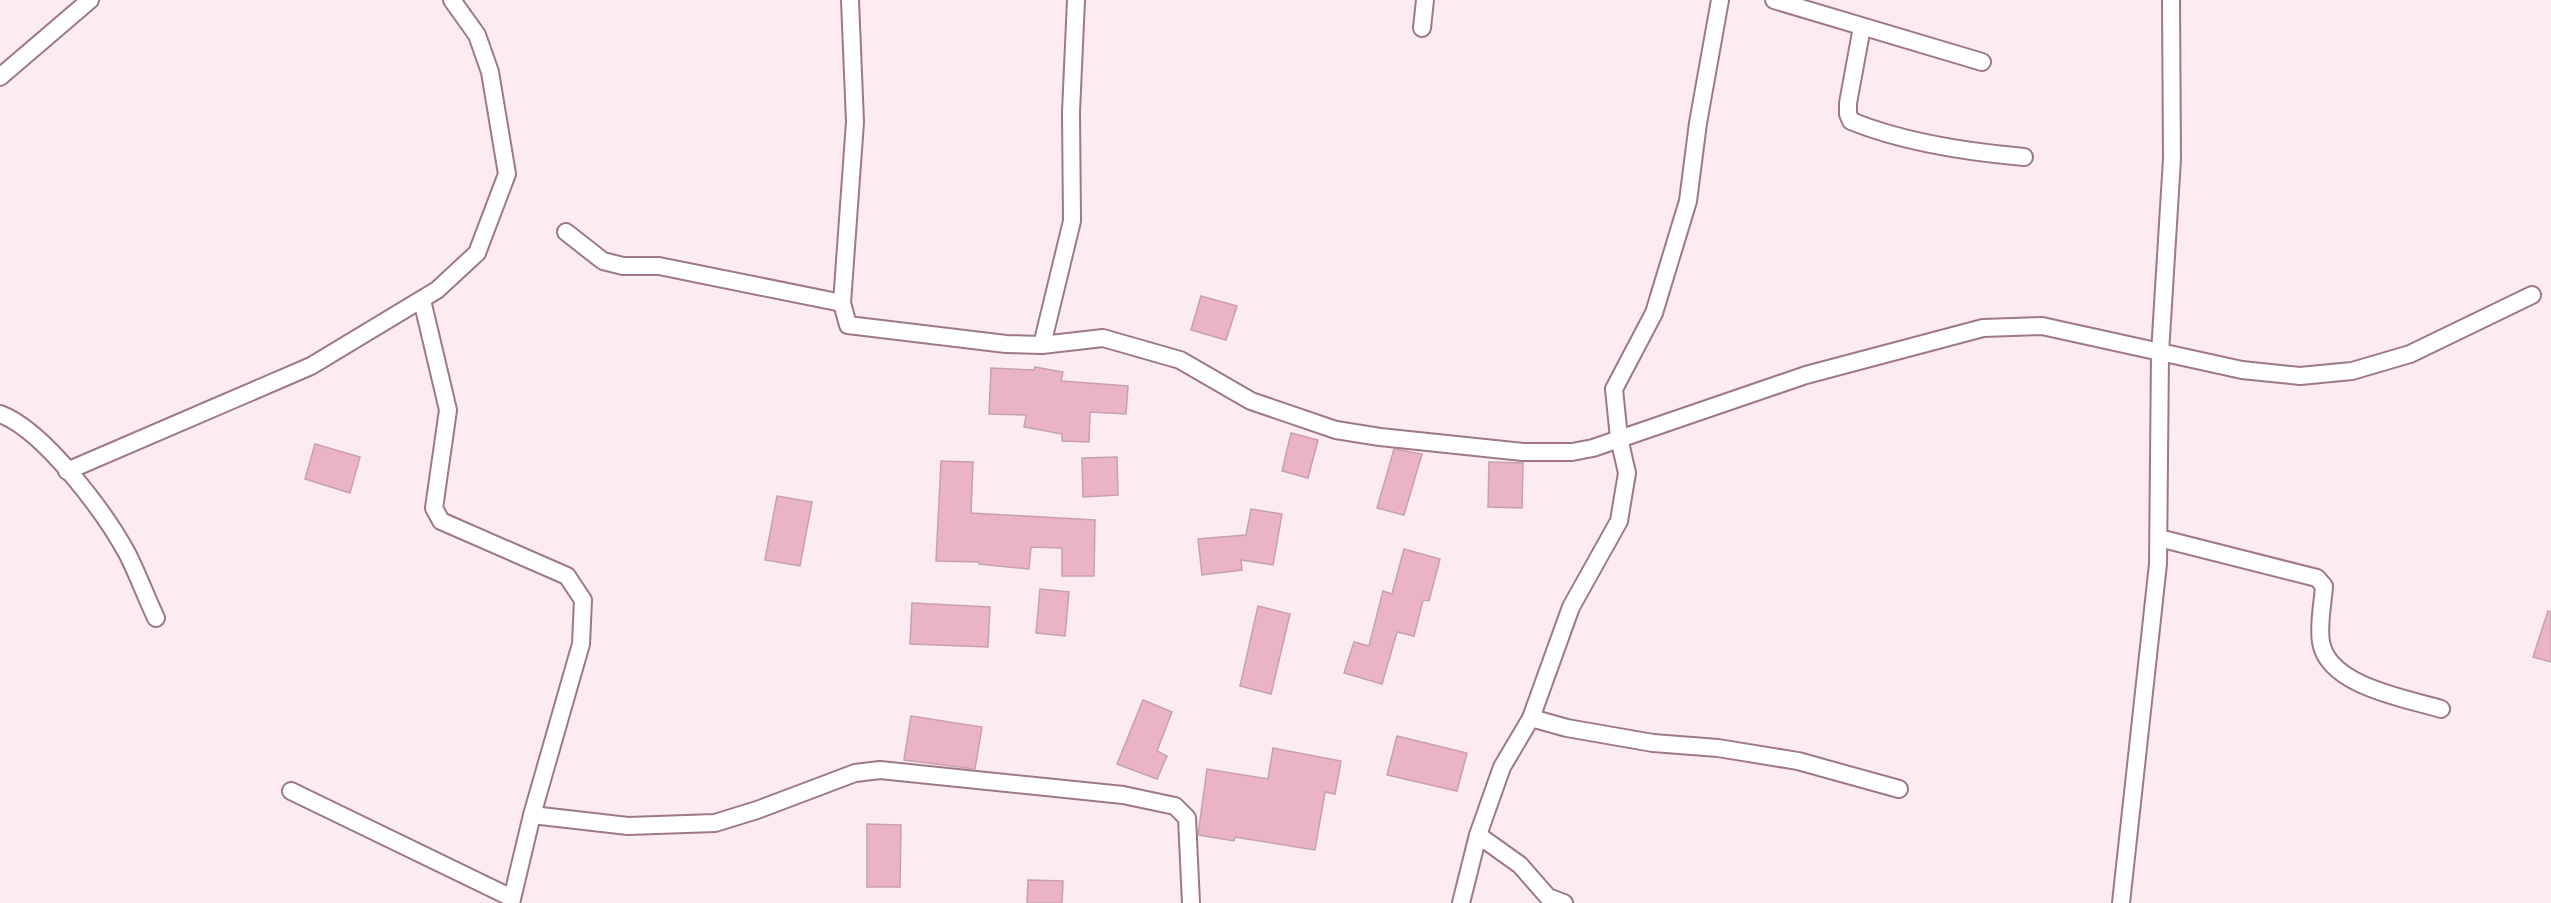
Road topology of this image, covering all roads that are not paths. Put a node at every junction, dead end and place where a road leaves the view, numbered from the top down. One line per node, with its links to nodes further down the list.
1 (90, 0): 12 (street)
2 (452, 0): 16 (street)
3 (850, 0): 17 (street)
4 (1076, 0): 18 (street)
5 (1425, 0): 10 (street)
6 (1720, 0): 21 (street)
7 (1774, 0): 9 (street)
8 (2171, 0): 19 (street)
9 (1862, 27): 11 (street); 13 (street)
10 (1422, 28)
11 (1982, 62)
12 (0, 77)
13 (2024, 157)
14 (566, 232): 17 (street)
15 (2532, 295): 19 (street)
16 (422, 300): 22 (street); 29 (street)
17 (842, 303): 18 (street)
18 (1042, 345): 21 (street)
19 (2160, 353): 21 (street); 23 (street)
20 (0, 414): 22 (street)
21 (1618, 438): 26 (street)
22 (67, 471): 24 (street)
23 (2159, 538): 25 (street); 35 (street)
24 (156, 618)
25 (2441, 709)
26 (1531, 718): 27 (street); 30 (street)
27 (1899, 789)
28 (291, 791): 31 (street)
29 (532, 815): 31 (street); 32 (street)
30 (1478, 835): 33 (street); 34 (street)
31 (512, 900)
32 (1191, 903)
33 (1461, 903)
34 (1564, 903)
35 (2121, 903)

